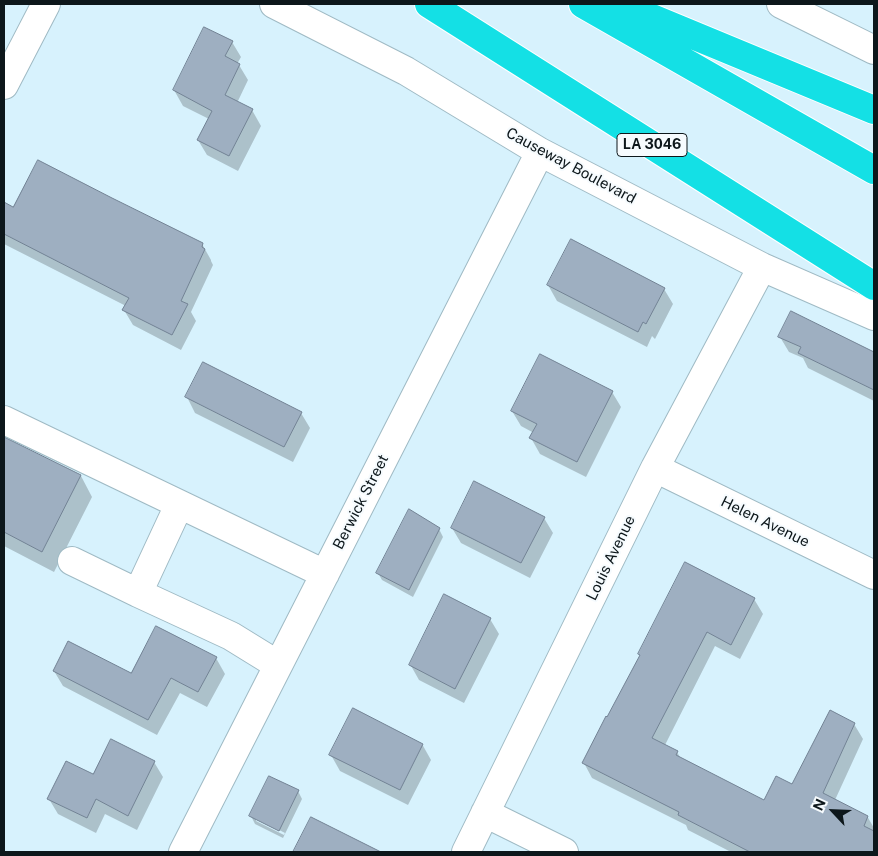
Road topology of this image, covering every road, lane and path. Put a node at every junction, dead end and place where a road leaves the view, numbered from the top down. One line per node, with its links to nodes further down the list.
1 (46, 4): 8 (street)
2 (274, 4): 10 (street, Causeway Boulevard)
3 (429, 4): 13 (highway, LA 3046)
4 (583, 4): 11 (highway)
5 (618, 4): 9 (highway)
6 (781, 4): 7 (street)
7 (874, 50)
8 (4, 85)
9 (874, 110)
10 (540, 152): 12 (street, Causeway Boulevard); 19 (street, Berwick Street)
11 (874, 170)
12 (762, 267): 14 (street, Causeway Boulevard); 16 (street, Louis Avenue)
13 (874, 286)
14 (874, 316)
15 (4, 420): 17 (street)
16 (655, 468): 20 (street, Helen Avenue); 23 (street, Louis Avenue)
17 (179, 505): 19 (street); 21 (street)
18 (72, 560): 21 (street)
19 (325, 574): 22 (street, Berwick Street)
20 (874, 575)
21 (138, 592): 22 (street)
22 (278, 665): 24 (street, Berwick Street)
23 (485, 813): 25 (street, Louis Avenue); 26 (street)
24 (183, 852)
25 (466, 852)
26 (564, 852)

